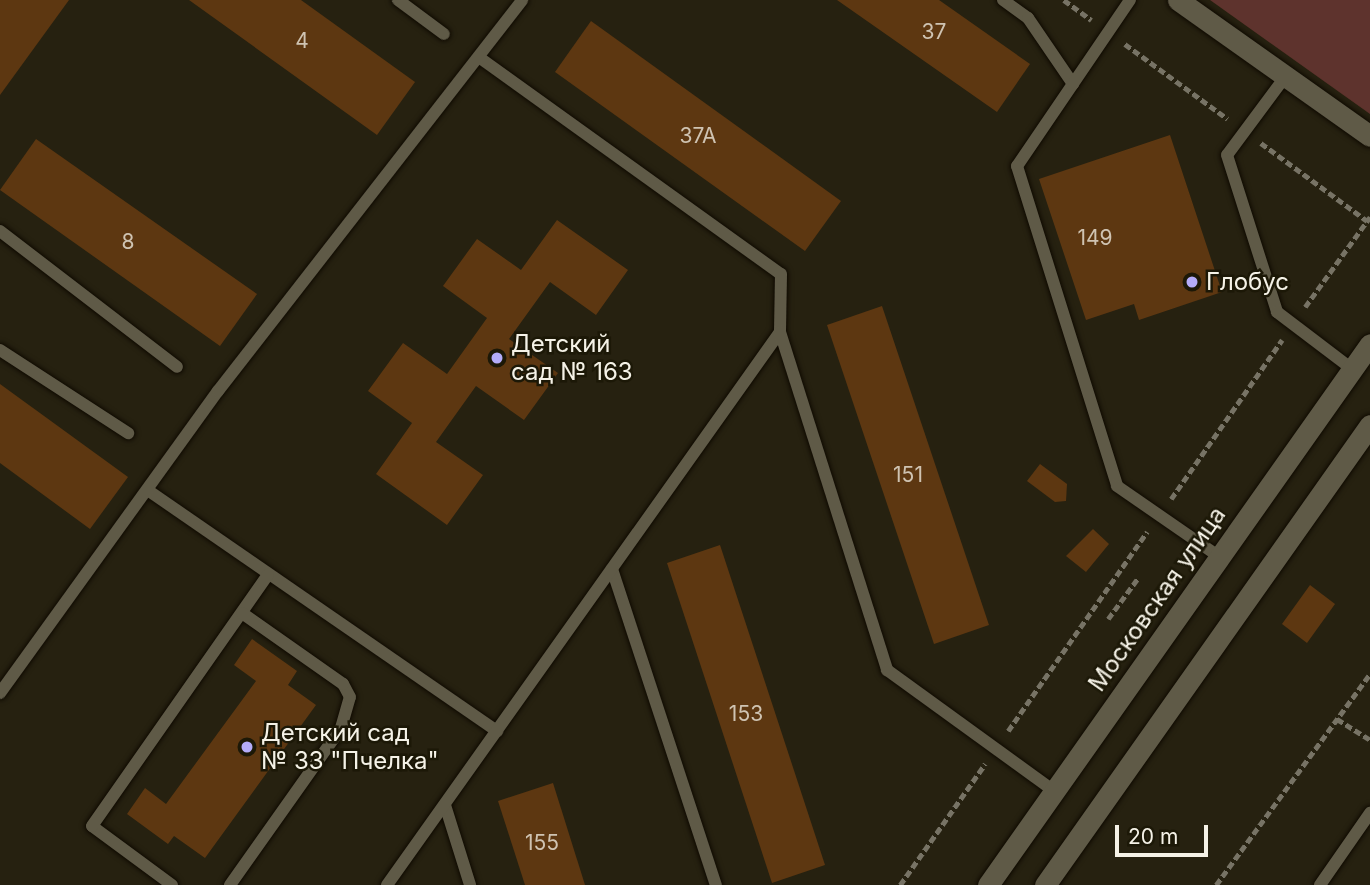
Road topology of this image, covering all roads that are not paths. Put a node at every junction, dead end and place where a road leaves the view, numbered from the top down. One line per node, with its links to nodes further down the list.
1 (398, 0): 6 (lane)
2 (522, 0): 7 (lane)
3 (1003, 0): 9 (lane)
4 (1130, 0): 9 (lane)
5 (1178, 0): 8 (main road)
6 (444, 34)
7 (480, 58): 12 (lane); 19 (lane)
8 (1285, 77): 10 (main road); 16 (lane)
9 (1073, 84): 20 (lane)
10 (1370, 136)
11 (0, 231): 15 (lane)
12 (780, 332): 21 (lane); 26 (lane)
13 (1370, 344): 16 (main road, Московская улица)
14 (0, 350): 18 (lane)
15 (177, 367)
16 (1352, 369): 20 (main road, Московская улица)
17 (1370, 425): 35 (main road)
18 (128, 433)
19 (149, 491): 22 (lane); 24 (lane)
20 (1218, 556): 26 (main road, Московская улица)
21 (612, 569): 25 (lane); 33 (lane)
22 (268, 575): 23 (lane); 25 (lane)
23 (242, 613): 29 (lane); 30 (lane)
24 (0, 694)
25 (497, 731): 27 (lane)
26 (1054, 791): 34 (main road, Московская улица)
27 (445, 805): 31 (lane); 32 (lane)
28 (1370, 813): 36 (lane)
29 (172, 885)
30 (230, 885)
31 (387, 885)
32 (470, 885)
33 (716, 885)
34 (988, 885)
35 (1045, 885)
36 (1320, 885)

